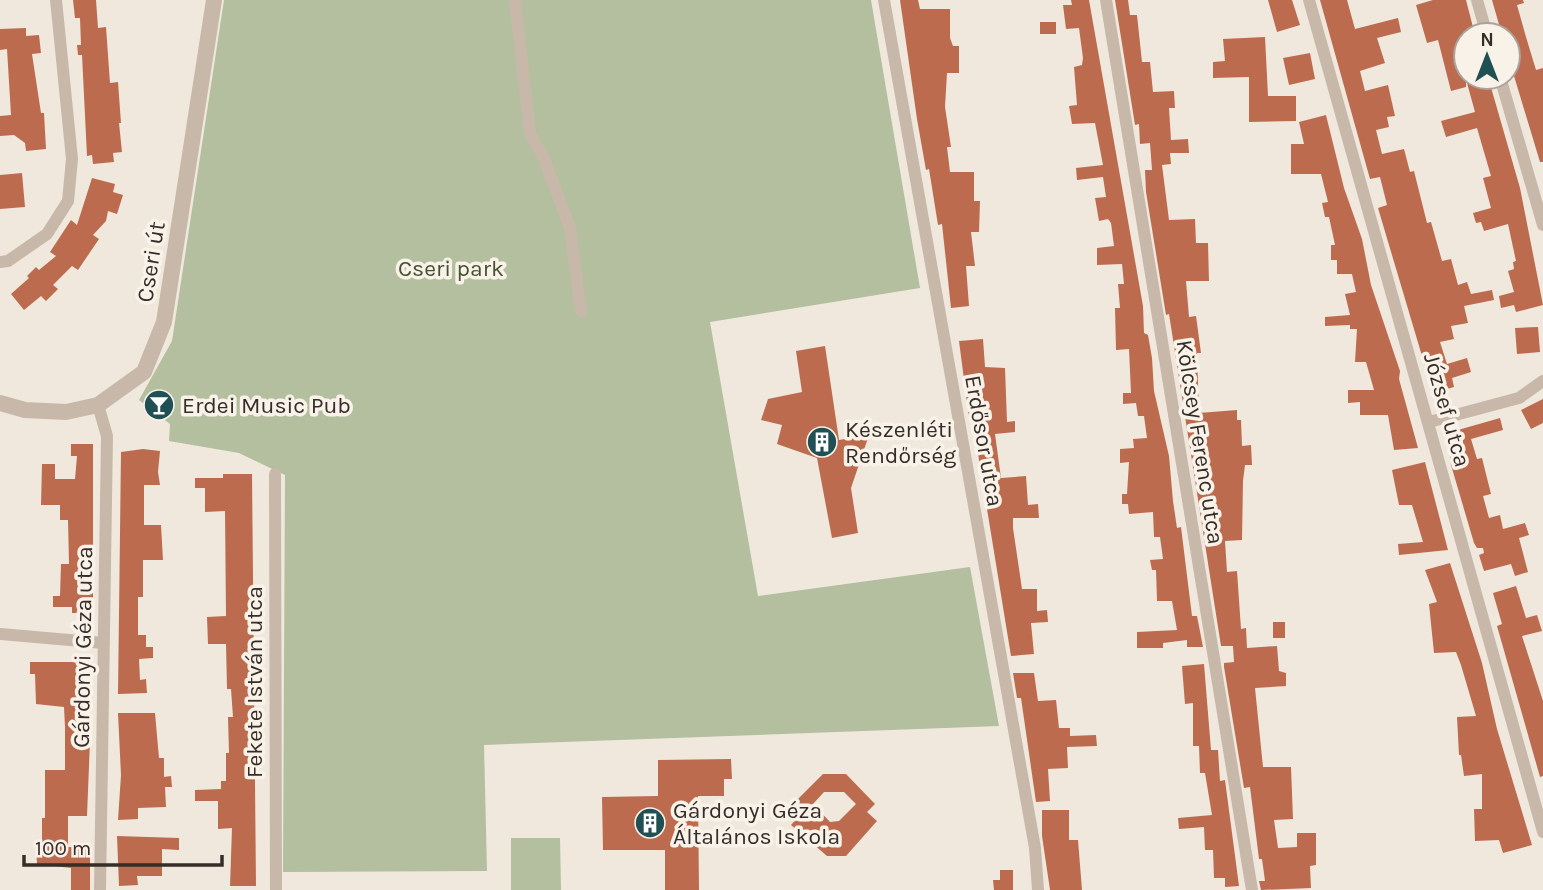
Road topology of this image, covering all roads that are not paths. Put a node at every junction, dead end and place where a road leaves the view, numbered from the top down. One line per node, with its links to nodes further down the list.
1 (56, 0): 11 (street)
2 (214, 0): 15 (street, Cseri út)
3 (515, 0): 12 (street)
4 (884, 0): 23 (street, Erdősor utca)
5 (1107, 0): 24 (street, Kölcsey Ferenc utca)
6 (1309, 0): 16 (street, József utca)
7 (1477, 0): 8 (street)
8 (1483, 21)
9 (1504, 91): 10 (street)
10 (1543, 225)
11 (0, 261)
12 (581, 311)
13 (1543, 381): 16 (street)
14 (0, 403): 15 (street, Cseri út)
15 (98, 405): 19 (street, Gárdonyi Géza utca)
16 (1429, 422): 20 (street, József utca)
17 (275, 474): 22 (street, Fekete István utca)
18 (0, 634): 19 (street)
19 (104, 643): 21 (street, Gárdonyi Géza utca)
20 (1543, 832)
21 (100, 890)
22 (276, 890)
23 (1038, 890)
24 (1252, 890)

